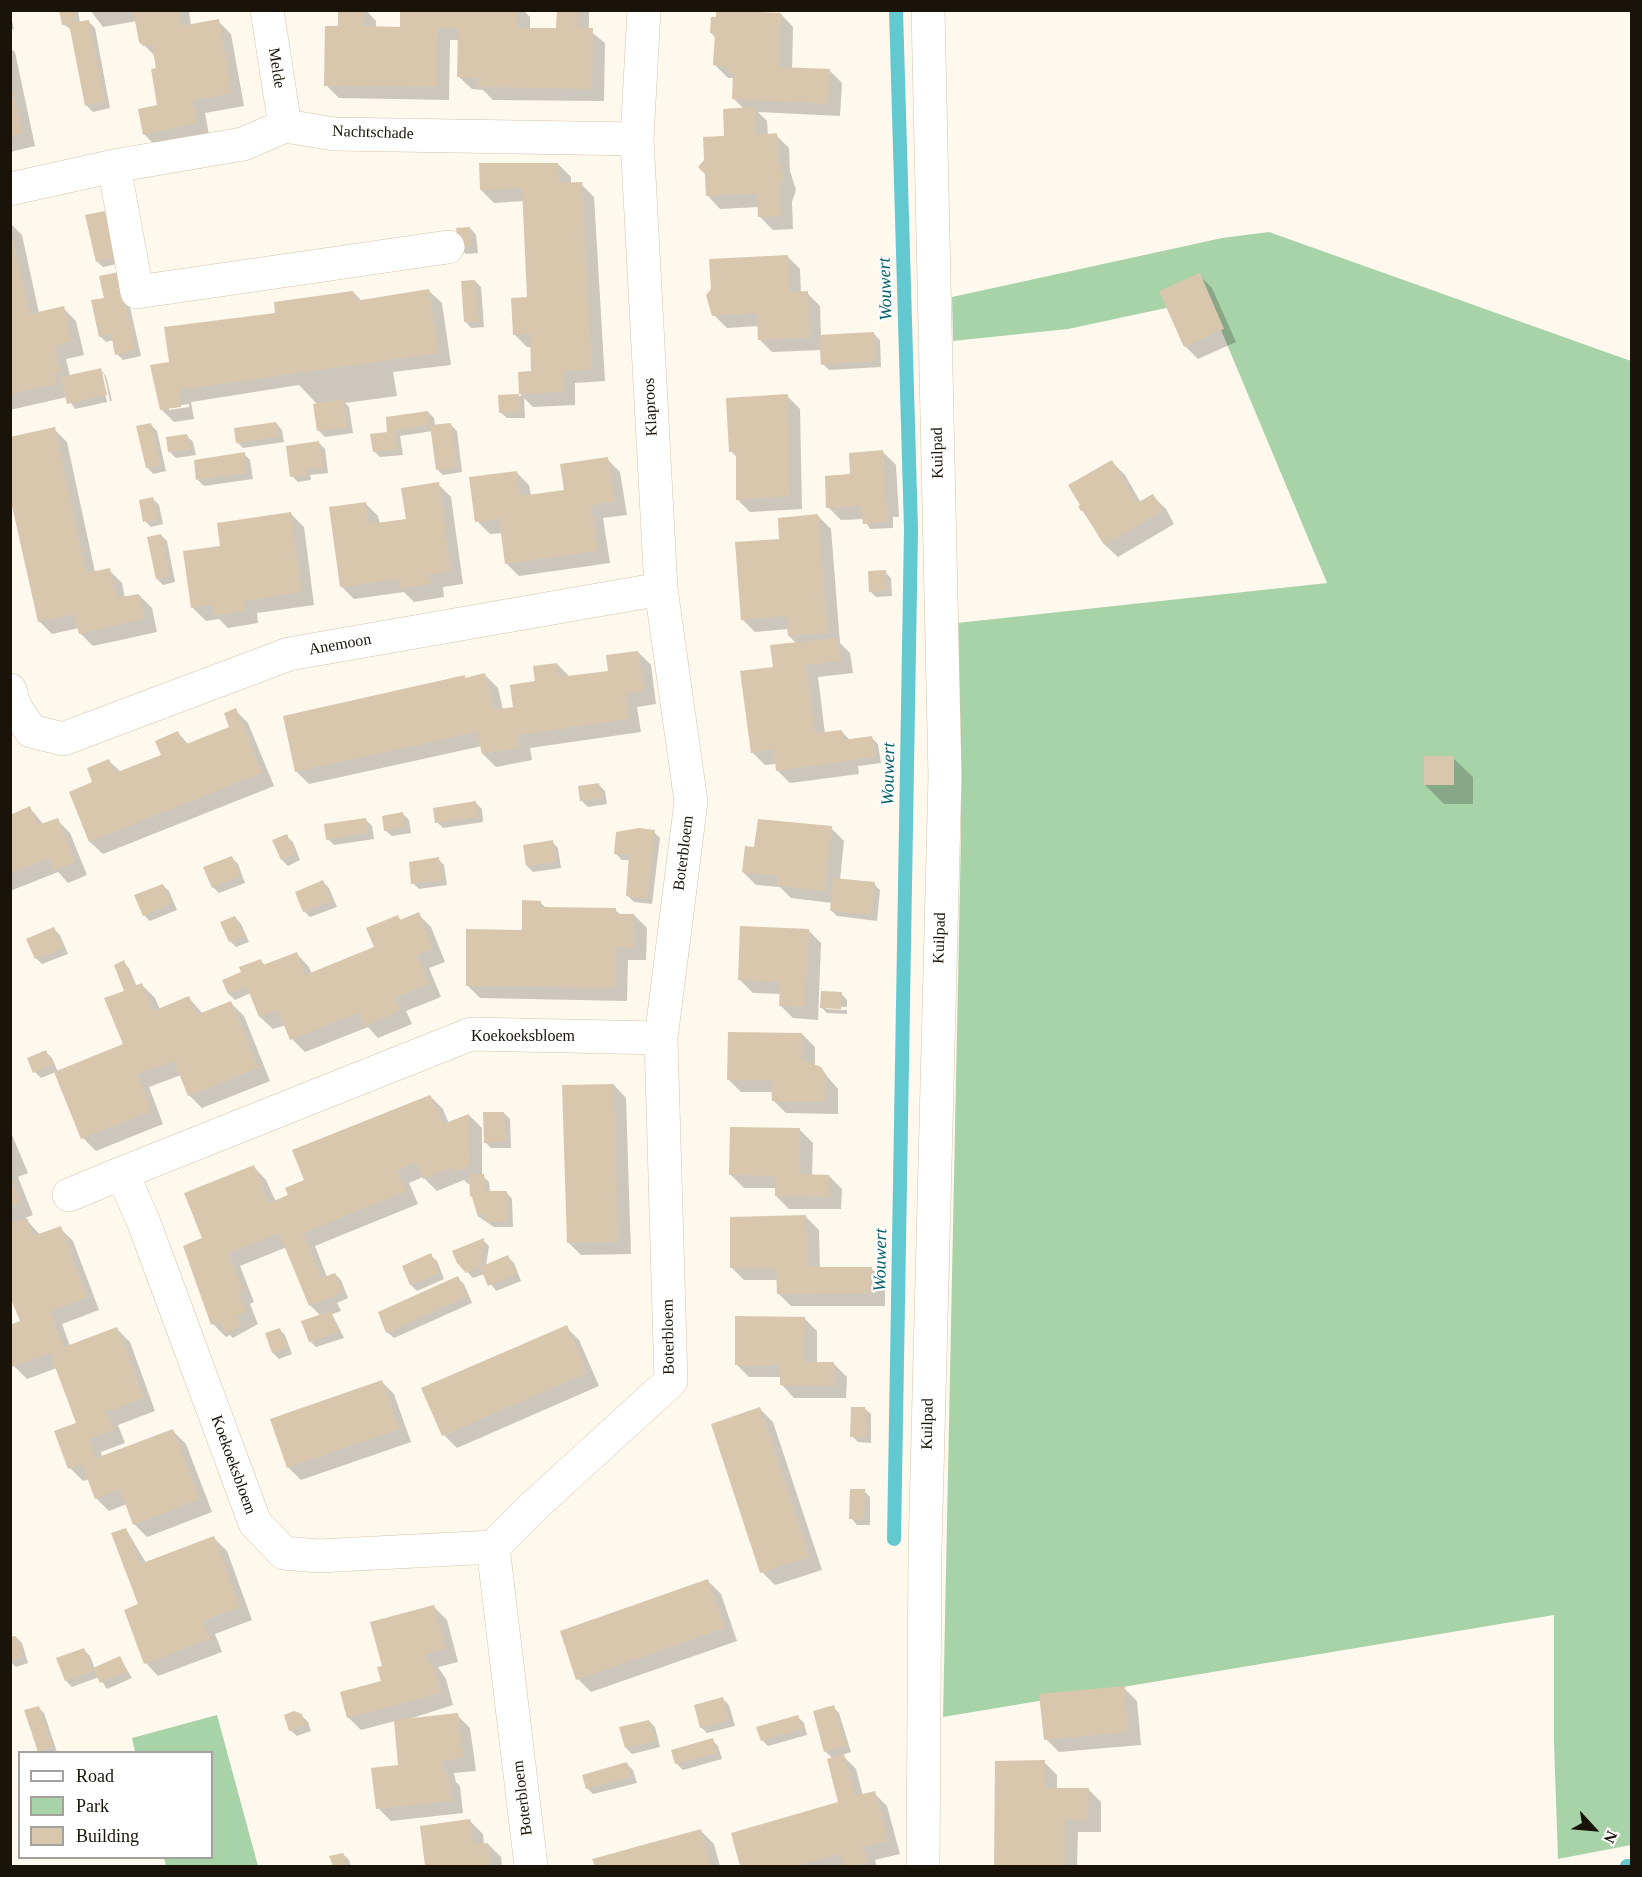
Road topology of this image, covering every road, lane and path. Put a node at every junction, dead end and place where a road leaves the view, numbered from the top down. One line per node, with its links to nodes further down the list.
1 (267, 10): 4 (street, Melde)
2 (644, 10): 5 (street, Klaproos)
3 (928, 10): 18 (street, Kuilpad)
4 (285, 126): 5 (street, Nachtschade); 6 (street)
5 (637, 139): 9 (street, Klaproos)
6 (114, 166): 7 (street); 8 (street)
7 (10, 189)
8 (448, 247)
9 (661, 589): 11 (street, Anemoon); 12 (street, Klaproos)
10 (10, 690): 11 (street, Anemoon)
11 (21, 739)
12 (691, 802): 13 (street, Boterbloem)
13 (661, 1038): 14 (street, Koekoeksbloem); 16 (street, Boterbloem)
14 (122, 1173): 15 (street, Koekoeksbloem); 16 (street, Koekoeksbloem)
15 (69, 1195)
16 (493, 1547): 17 (street, Boterbloem)
17 (531, 1866)
18 (923, 1866)

